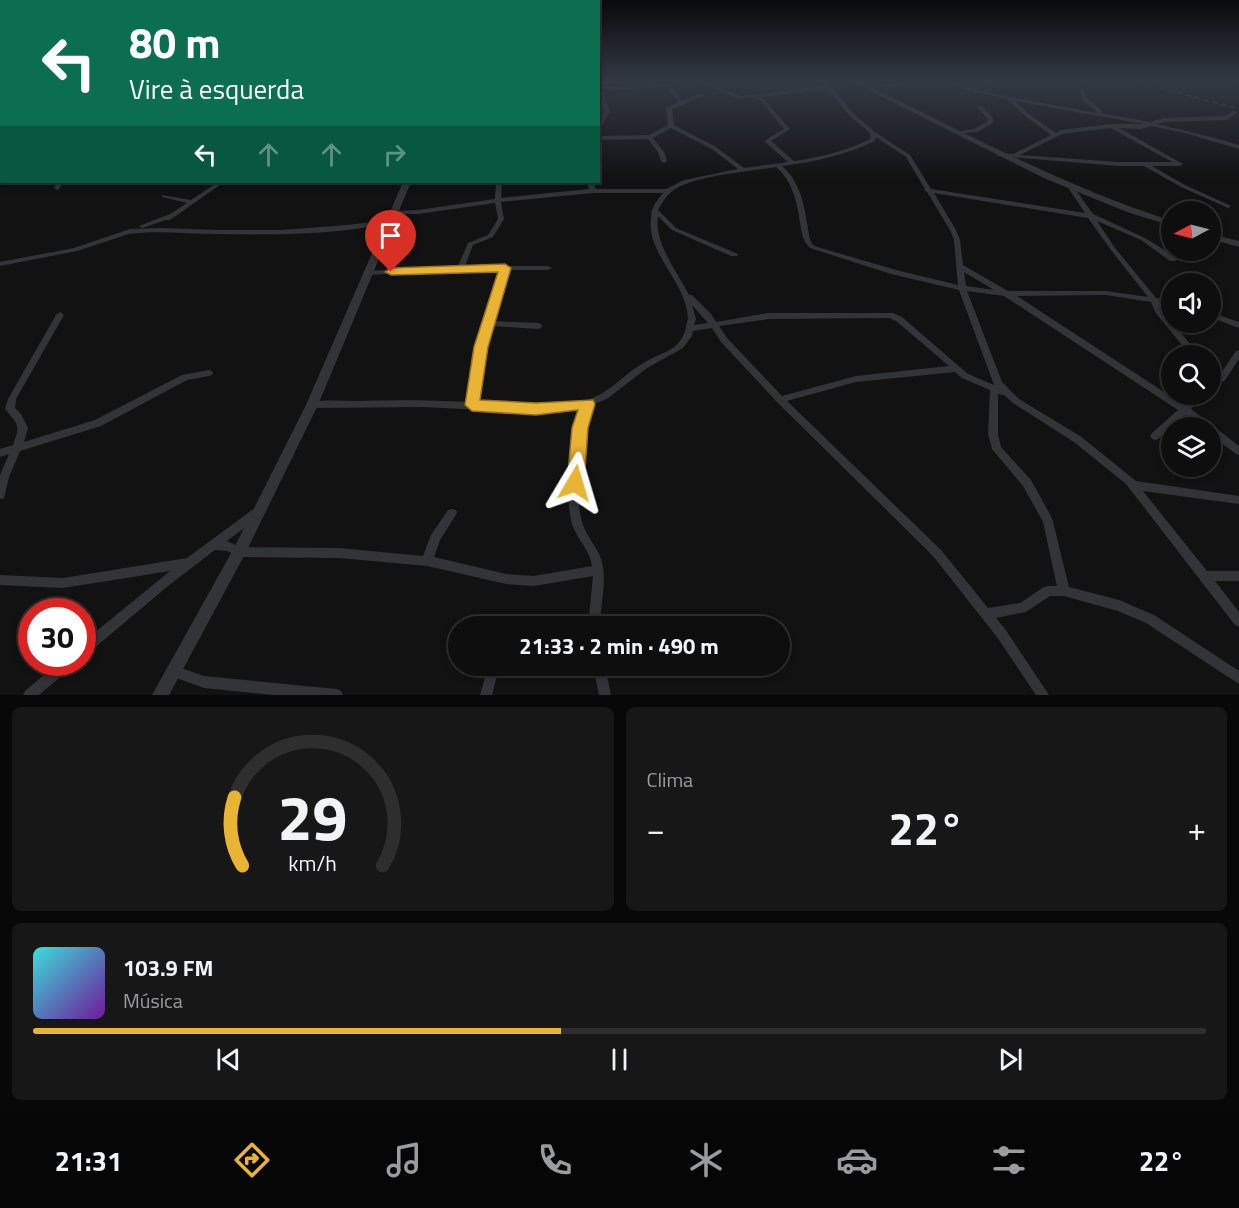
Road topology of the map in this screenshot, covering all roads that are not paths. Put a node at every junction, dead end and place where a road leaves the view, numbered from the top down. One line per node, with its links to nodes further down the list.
1 (670, 113): 11 (street)
2 (774, 113): 22 (street)
3 (851, 113): 13 (street)
4 (918, 113): 14 (street)
5 (986, 113): 14 (street)
6 (1025, 113): 15 (street)
7 (1100, 113): 9 (street)
8 (1232, 113): 10 (street)
9 (1103, 114): 10 (street)
10 (1148, 123): 12 (street); 18 (street)
11 (671, 126): 16 (street); 25 (street)
12 (1112, 126): 15 (street); 24 (street)
13 (873, 133): 22 (street); 31 (street)
14 (957, 133): 20 (street)
15 (1054, 134): 19 (street)
16 (650, 137): 17 (street); 21 (street)
17 (600, 138)
18 (1239, 147)
19 (1016, 154): 20 (street); 24 (street)
20 (1000, 155): 30 (street)
21 (664, 161)
22 (792, 162): 23 (street)
23 (777, 165): 25 (street); 55 (street)
24 (1145, 165): 37 (street)
25 (743, 170): 33 (street)
26 (220, 183): 36 (street)
27 (406, 183): 41 (street)
28 (499, 183): 35 (street)
29 (590, 183): 32 (street)
30 (1070, 186): 40 (street); 42 (street)
31 (927, 190): 40 (street); 50 (street)
32 (592, 191): 33 (street); 35 (street)
33 (668, 191): 39 (street)
34 (164, 196): 36 (street)
35 (498, 201): 41 (street); 51 (street)
36 (192, 202): 38 (street)
37 (1228, 206)
38 (172, 216): 43 (street); 44 (street)
39 (658, 216): 48 (street); 56 (street)
40 (1090, 216): 47 (street); 58 (street)
41 (391, 217): 43 (street); 54 (street)
42 (1161, 221)
43 (154, 228): 44 (street)
44 (126, 232): 49 (street)
45 (1221, 239): 46 (street)
46 (1239, 244)
47 (1161, 251)
48 (734, 254)
49 (0, 262)
50 (959, 266): 55 (street); 57 (street)
51 (461, 268): 52 (street); 54 (street)
52 (505, 268): 53 (street); 62 (street)
53 (548, 268)
54 (368, 273): 76 (street)
55 (962, 288): 57 (street); 73 (street)
56 (685, 293): 64 (street); 66 (street)
57 (1010, 294): 58 (street); 79 (street)
58 (1153, 300): 59 (street); 67 (street)
59 (1161, 301)
60 (60, 315): 83 (street)
61 (1221, 318): 63 (street)
62 (487, 323): 65 (street); 77 (street)
63 (1238, 324)
64 (712, 325): 66 (street); 69 (street); 74 (street)
65 (539, 326)
66 (692, 328): 75 (street)
67 (1186, 345)
68 (1239, 353): 71 (street)
69 (954, 369): 72 (street); 74 (street)
70 (209, 373): 83 (street)
71 (1222, 378)
72 (994, 389): 73 (street); 99 (street)
73 (1006, 393): 86 (street)
74 (780, 400): 100 (street)
75 (587, 404): 77 (street); 95 (street)
76 (312, 405): 77 (street); 89 (street)
77 (472, 405)
78 (1189, 405): 79 (street)
79 (1185, 408): 80 (street); 81 (street)
80 (1196, 417)
81 (1155, 436)
82 (1221, 437): 84 (street)
83 (18, 446): 85 (street); 87 (street)
84 (1239, 451)
85 (0, 453)
86 (1134, 485): 88 (street); 96 (street)
87 (0, 495)
88 (1239, 500)
89 (259, 511): 91 (street); 92 (street)
90 (452, 513): 93 (street)
91 (214, 545): 92 (street); 94 (street)
92 (239, 552): 93 (street); 104 (street)
93 (428, 561): 95 (street)
94 (191, 562): 98 (street); 103 (street)
95 (598, 570): 101 (street)
96 (1205, 576): 97 (street); 102 (street)
97 (1239, 576)
98 (0, 580)
99 (1064, 591): 100 (street); 108 (street)
100 (986, 615): 114 (street)
101 (595, 616)
102 (1239, 621)
103 (96, 639)
104 (175, 672): 110 (street); 111 (street)
105 (52, 676): 109 (street)
106 (490, 676): 112 (street)
107 (601, 676): 113 (street)
108 (1239, 678)
109 (29, 695)
110 (160, 695)
111 (337, 695)
112 (486, 695)
113 (605, 695)
114 (1043, 695)

